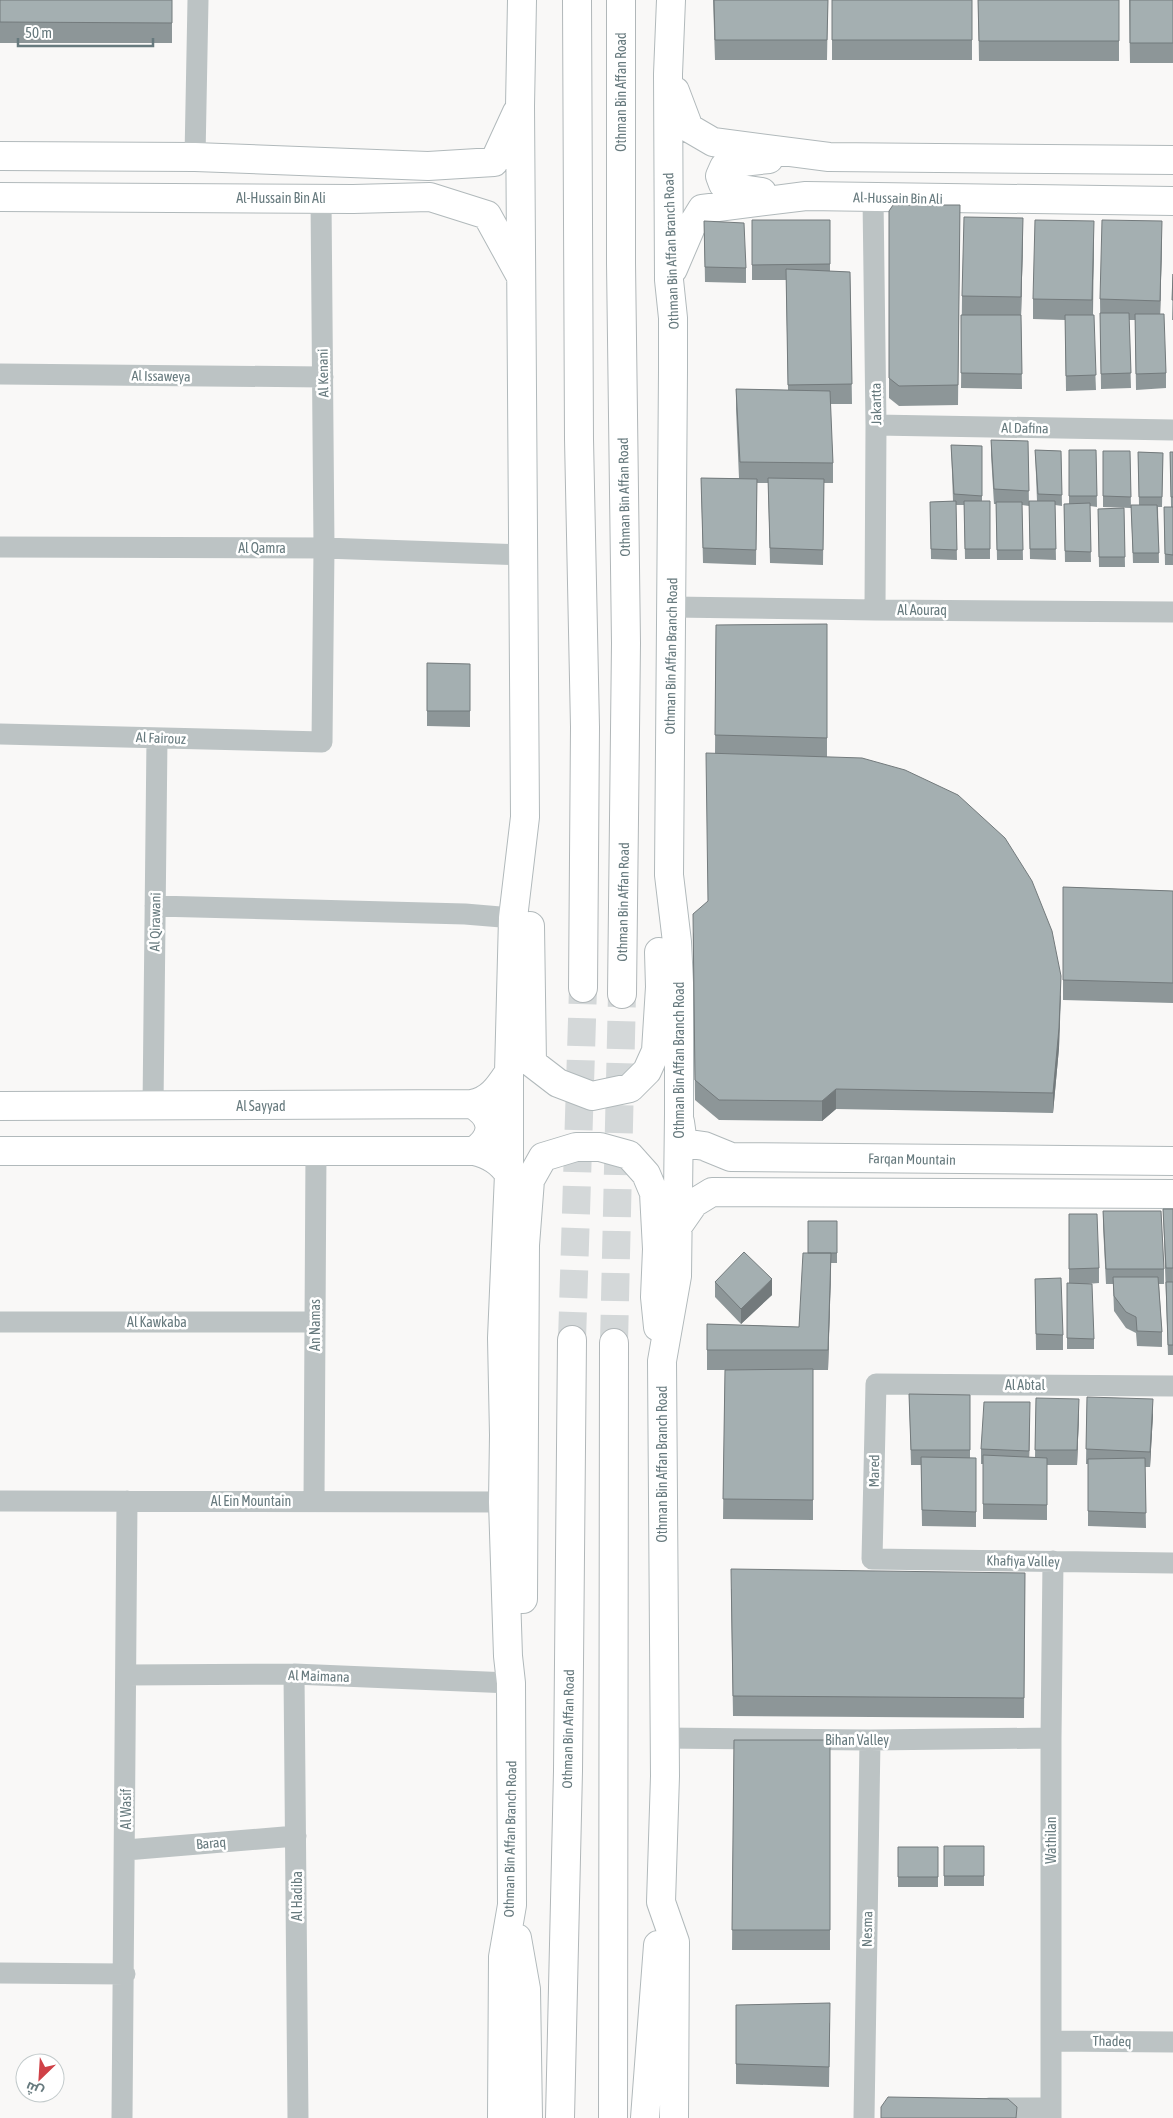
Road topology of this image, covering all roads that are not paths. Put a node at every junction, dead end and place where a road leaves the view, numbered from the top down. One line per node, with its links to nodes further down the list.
1 (198, 0): 10 (street)
2 (522, 0): 7 (street, Othman Bin Affan Branch Road)
3 (577, 0): 38 (street)
4 (621, 0): 39 (street, Othman Bin Affan Road)
5 (670, 0): 6 (street, Othman Bin Affan Branch Road)
6 (668, 74): 8 (street); 20 (street, Othman Bin Affan Branch Road)
7 (520, 106): 12 (street); 19 (street, Othman Bin Affan Branch Road)
8 (810, 155): 11 (street); 13 (street)
9 (0, 156): 10 (street)
10 (195, 157): 12 (street)
11 (1173, 160)
12 (428, 166): 15 (street)
13 (806, 196): 17 (street, Al-Hussain Bin Ali); 20 (street, Al-Hussain Bin Ali)
14 (0, 197): 16 (street, Al-Hussain Bin Ali)
15 (430, 197): 16 (street, Al-Hussain Bin Ali); 19 (street, Al-Hussain Bin Ali)
16 (321, 198): 22 (street, Al Kenani)
17 (873, 198): 18 (street, Al-Hussain Bin Ali); 23 (street, Jakartta)
18 (1173, 201)
19 (522, 279): 27 (street, Othman Bin Affan Branch Road)
20 (669, 280): 28 (street, Othman Bin Affan Branch Road)
21 (0, 374): 22 (street, Al Issaweya)
22 (323, 378): 26 (street, Al Kenani)
23 (876, 426): 24 (street, Al Dafina); 29 (street, Jakartta)
24 (1173, 430)
25 (0, 547): 26 (street, Al Qamra)
26 (324, 548): 27 (street, Al Qamra); 33 (street, Al Kenani)
27 (524, 554): 34 (street, Othman Bin Affan Branch Road)
28 (672, 607): 29 (street, Al Aouraq); 35 (street, Othman Bin Affan Branch Road)
29 (875, 610): 30 (street, Al Aouraq)
30 (1173, 612)
31 (0, 734): 32 (street, Al Fairouz)
32 (157, 738): 33 (street, Al Fairouz); 36 (street, Al Qirawani)
33 (322, 742)
34 (520, 858): 35 (street); 37 (street, Othman Bin Affan Branch Road)
35 (669, 875): 44 (street, Othman Bin Affan Branch Road)
36 (155, 906): 37 (street); 43 (street, Al Qirawani)
37 (513, 918): 40 (street, Othman Bin Affan Branch Road)
38 (583, 988)
39 (622, 994)
40 (509, 1072): 41 (street, Al Sayyad); 50 (street, Othman Bin Affan Branch Road)
41 (472, 1104): 43 (street, Al Sayyad); 46 (street)
42 (0, 1106): 43 (street, Al Sayyad)
43 (153, 1107)
44 (679, 1114): 48 (street, Farqan Mountain); 53 (street, Othman Bin Affan Branch Road)
45 (316, 1150): 46 (street); 47 (street); 55 (street, An Namas)
46 (474, 1150): 50 (street)
47 (0, 1151)
48 (731, 1156): 49 (street, Farqan Mountain); 51 (street)
49 (1173, 1161)
50 (509, 1174): 64 (street, Othman Bin Affan Branch Road)
51 (740, 1191): 52 (street); 53 (street)
52 (1173, 1194)
53 (678, 1226): 58 (street, Othman Bin Affan Branch Road)
54 (0, 1322): 55 (street, Al Kawkaba)
55 (315, 1322): 63 (street, An Namas)
56 (572, 1340): 90 (street, Othman Bin Affan Road)
57 (614, 1343): 91 (street)
58 (662, 1361): 68 (street); 72 (street, Othman Bin Affan Branch Road)
59 (876, 1384): 60 (street, Al Abtal); 65 (street, Mared)
60 (1173, 1386)
61 (0, 1500): 62 (street, Al Ein Mountain)
62 (127, 1501): 63 (street, Al Ein Mountain); 70 (street, Al Wasif)
63 (314, 1501): 64 (street, Al Ein Mountain)
64 (503, 1502): 68 (street, Othman Bin Affan Branch Road)
65 (872, 1559): 66 (street, Khafiya Valley)
66 (1053, 1561): 67 (street, Khafiya Valley); 73 (street, Wathilan)
67 (1173, 1563)
68 (508, 1656): 71 (street, Othman Bin Affan Branch Road)
69 (294, 1674): 70 (street, Al Maimana); 71 (street, Al Maimana); 75 (street, Al Hadiba)
70 (126, 1676): 76 (street, Al Wasif)
71 (511, 1683): 78 (street, Othman Bin Affan Branch Road)
72 (664, 1738): 74 (street, Bihan Valley); 77 (street, Othman Bin Affan Branch Road)
73 (1051, 1738): 74 (street, Bihan Valley); 81 (street, Wathilan)
74 (870, 1740): 84 (street, Nesma)
75 (296, 1836): 76 (street, Baraq); 87 (street, Al Hadiba)
76 (126, 1850): 80 (street, Al Wasif)
77 (661, 1902): 92 (street); 93 (street, Othman Bin Affan Branch Road)
78 (512, 1904): 88 (street, Othman Bin Affan Branch Road); 89 (street)
79 (0, 1973): 80 (street)
80 (125, 1974): 86 (street, Al Wasif)
81 (1051, 2041): 82 (street, Thadeq); 85 (street, Wathilan)
82 (1173, 2042)
83 (972, 2108): 85 (street)
84 (871, 2111)
85 (1051, 2113)
86 (122, 2118)
87 (298, 2118)
88 (502, 2118)
89 (528, 2118)
90 (560, 2118)
91 (613, 2118)
92 (645, 2118)
93 (674, 2118)

